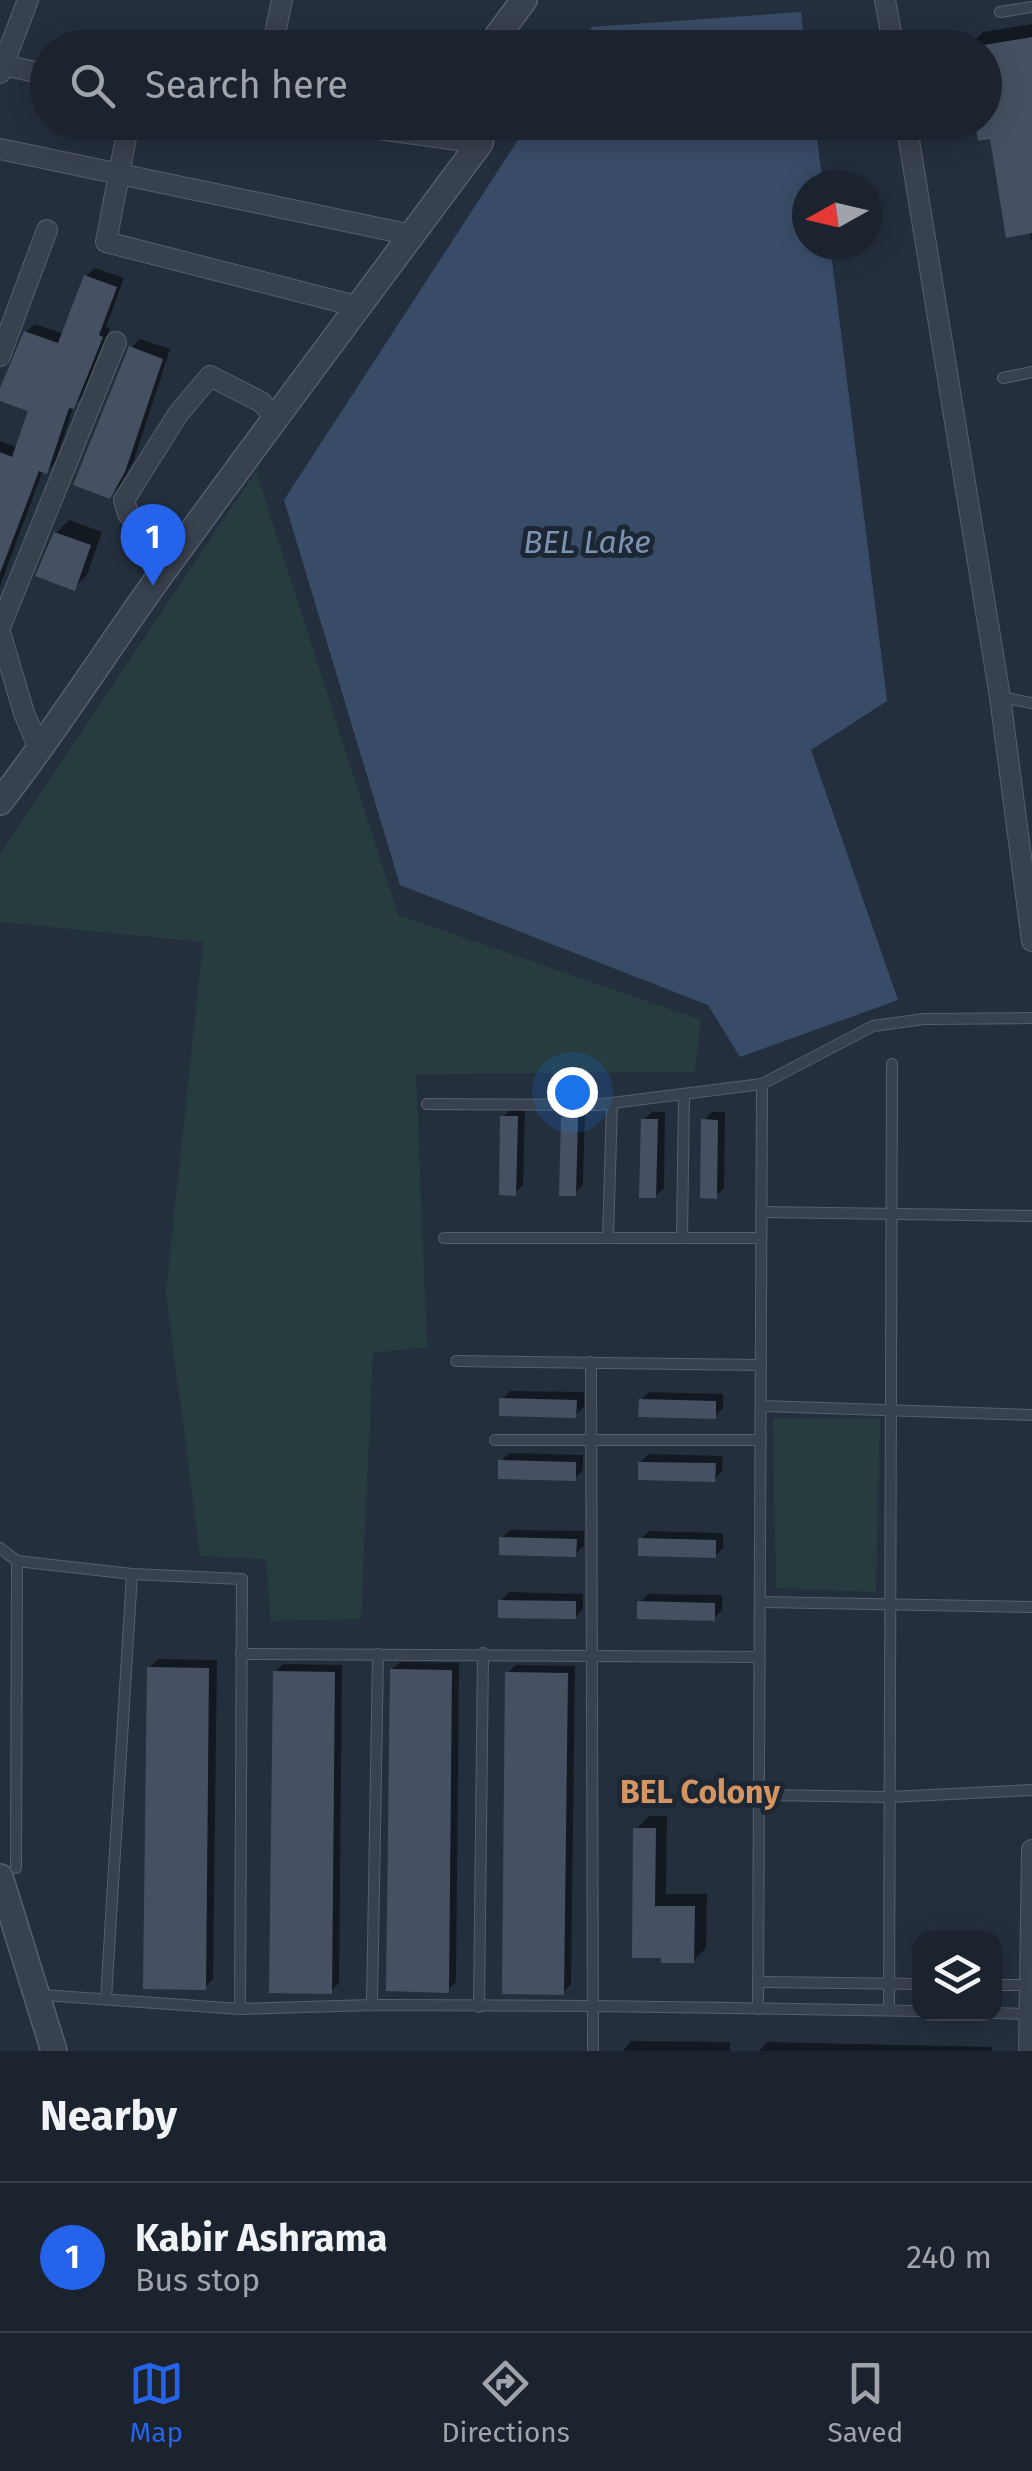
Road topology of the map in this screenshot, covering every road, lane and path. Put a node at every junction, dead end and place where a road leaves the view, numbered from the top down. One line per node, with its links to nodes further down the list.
1 (28, 0): 10 (street)
2 (282, 0): 7 (street)
3 (524, 0): 8 (street)
4 (886, 0): 9 (street)
5 (1032, 7): 6 (lane)
6 (1000, 12)
7 (276, 30)
8 (502, 30)
9 (891, 30)
10 (1, 68): 11 (street)
11 (30, 72)
12 (125, 140): 16 (street)
13 (477, 140): 18 (street)
14 (909, 140): 27 (street)
15 (0, 148): 16 (street)
16 (118, 172): 18 (street); 19 (street)
17 (47, 230): 21 (street)
18 (412, 234): 19 (street)
19 (356, 306): 24 (street)
20 (116, 342): 26 (street)
21 (2, 346)
22 (1032, 372): 23 (lane)
23 (1003, 378)
24 (276, 418): 25 (street); 25 (street)
25 (182, 547): 29 (street)
26 (0, 630): 29 (street)
27 (1000, 697): 28 (lane); 31 (street)
28 (1032, 703)
29 (40, 751): 30 (street)
30 (0, 802)
31 (1032, 941)
32 (1032, 1018): 34 (lane)
33 (892, 1064): 39 (lane)
34 (762, 1084): 35 (lane); 38 (lane)
35 (684, 1094): 37 (lane); 43 (lane)
36 (427, 1104): 37 (lane)
37 (612, 1104): 42 (lane)
38 (762, 1212): 39 (lane); 44 (lane)
39 (892, 1214): 40 (lane); 49 (lane)
40 (1032, 1216)
41 (444, 1238): 42 (lane)
42 (608, 1238): 43 (lane)
43 (682, 1238): 44 (lane)
44 (762, 1238): 47 (lane)
45 (456, 1361): 46 (lane)
46 (591, 1362): 47 (lane); 51 (lane)
47 (761, 1365): 48 (lane)
48 (760, 1406): 49 (lane); 53 (lane)
49 (891, 1408): 50 (lane); 58 (lane)
50 (1032, 1414)
51 (592, 1439): 52 (lane); 53 (lane); 63 (lane)
52 (495, 1440)
53 (760, 1440): 57 (lane)
54 (0, 1548): 55 (lane)
55 (17, 1561): 56 (lane); 69 (lane)
56 (132, 1574): 61 (lane); 76 (lane)
57 (760, 1602): 58 (lane); 64 (lane)
58 (891, 1604): 59 (lane); 67 (lane)
59 (1032, 1607)
60 (482, 1653): 62 (lane); 63 (lane); 78 (lane)
61 (241, 1654): 62 (lane); 81 (lane)
62 (378, 1654): 77 (lane)
63 (594, 1656): 64 (lane); 79 (lane)
64 (760, 1657): 66 (lane)
65 (1032, 1790): 67 (lane)
66 (760, 1795): 67 (lane); 70 (lane)
67 (890, 1797): 71 (lane)
68 (1032, 1850): 74 (street)
69 (8, 1873): 86 (street)
70 (758, 1982): 71 (lane); 80 (lane)
71 (890, 1983): 72 (lane); 82 (lane)
72 (912, 1984)
73 (1002, 1985): 74 (lane)
74 (1030, 1985): 85 (street)
75 (43, 1995): 76 (lane)
76 (106, 1999): 81 (lane)
77 (372, 2005): 78 (lane); 81 (lane)
78 (479, 2006): 79 (lane)
79 (594, 2006): 80 (lane); 87 (lane)
80 (758, 2008): 82 (lane)
81 (240, 2009)
82 (890, 2010): 83 (lane)
83 (912, 2011)
84 (1002, 2013): 85 (lane)
85 (1030, 2014): 88 (street)
86 (54, 2051)
87 (593, 2051)
88 (1029, 2051)

